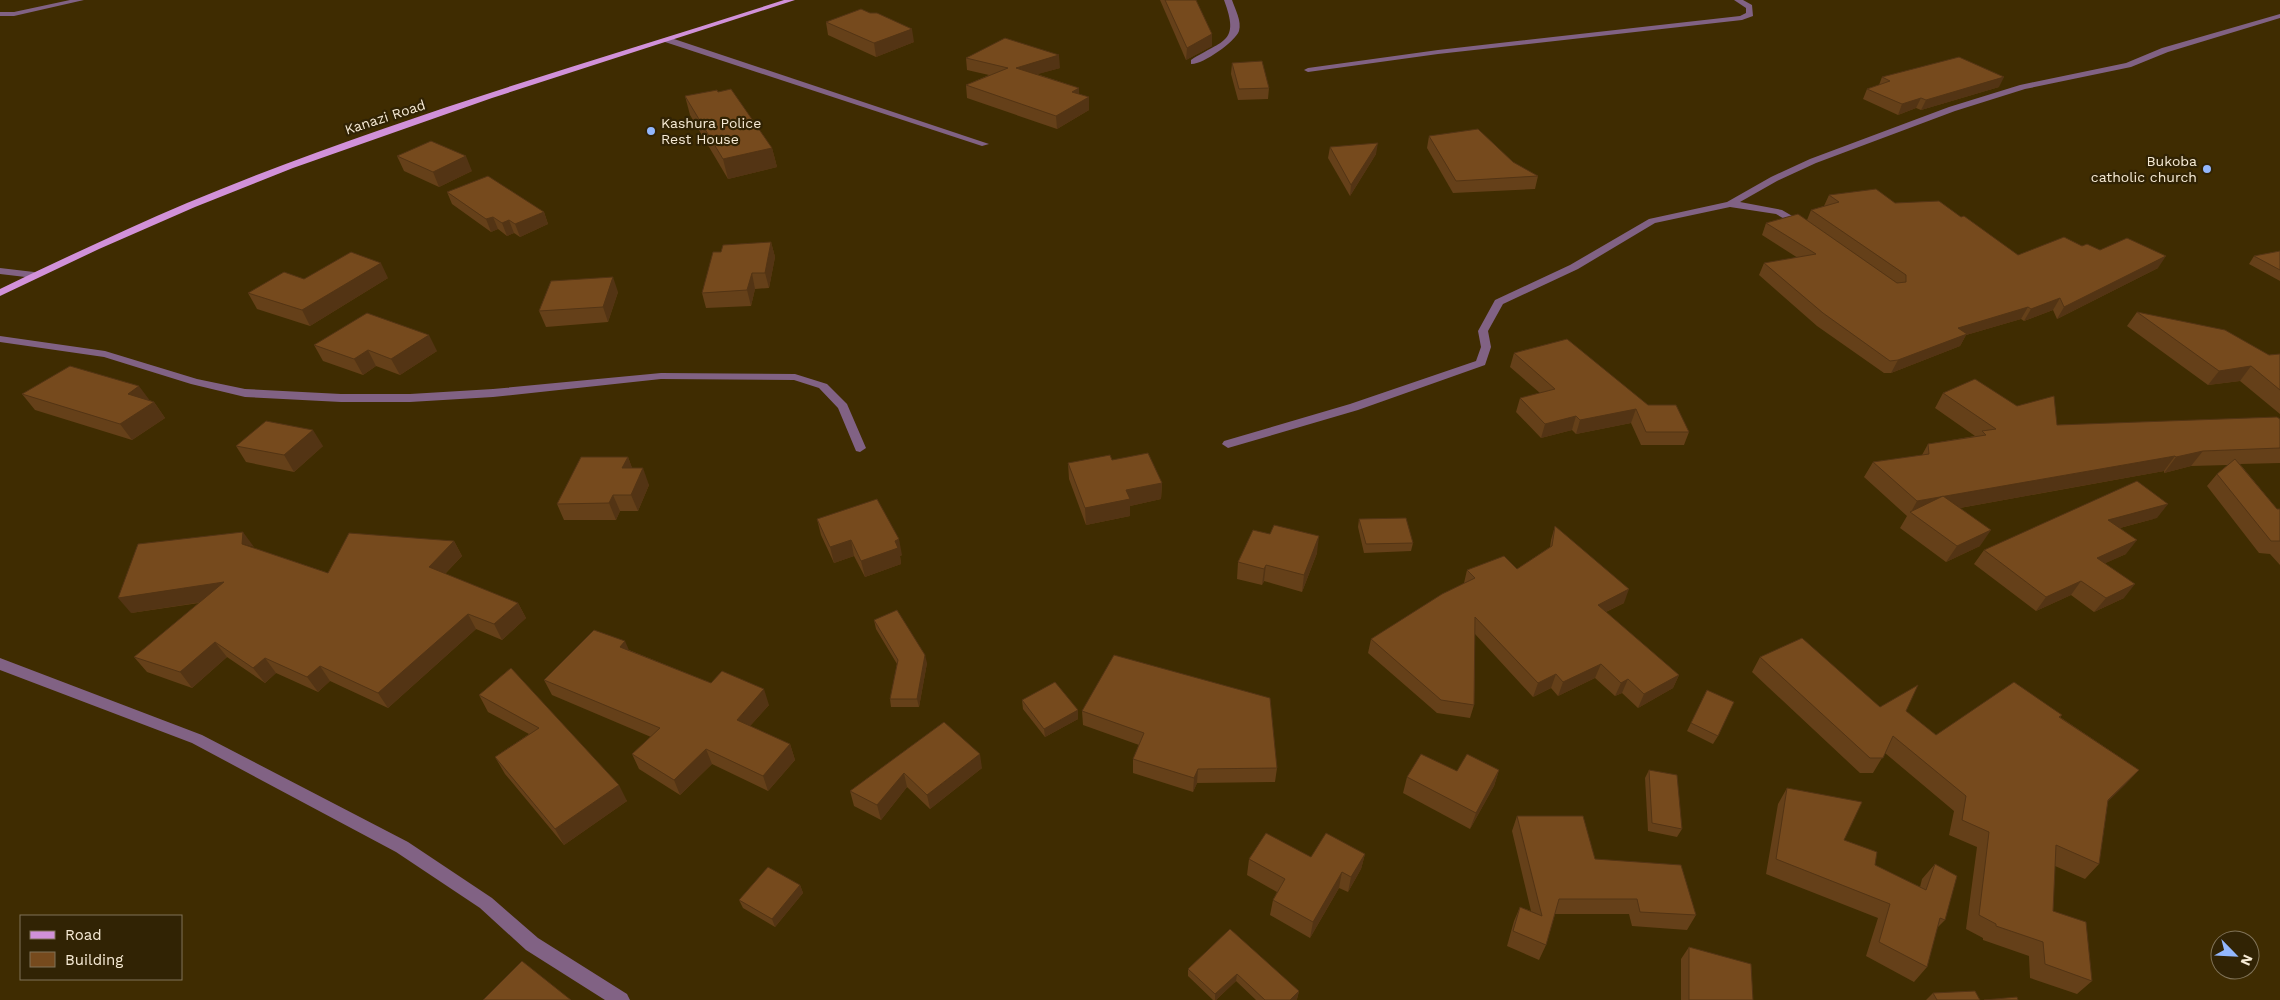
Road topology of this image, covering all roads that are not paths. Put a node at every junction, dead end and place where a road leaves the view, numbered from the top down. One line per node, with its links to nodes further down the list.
1 (80, 0): 5 (street)
2 (791, 0): 7 (main road, Kanazi Road)
3 (1228, 0): 8 (street)
4 (1738, 0): 9 (street)
5 (0, 14)
6 (2280, 16): 11 (street)
7 (668, 40): 10 (street); 14 (main road, Kanazi Road)
8 (1194, 62)
9 (1308, 70)
10 (984, 144)
11 (1730, 204): 12 (street); 17 (street)
12 (1811, 232)
13 (0, 272): 14 (street)
14 (34, 275): 15 (main road, Kanazi Road)
15 (0, 293)
16 (0, 339): 18 (street)
17 (1228, 444)
18 (860, 448)
19 (0, 664): 20 (street)
20 (621, 1000)

